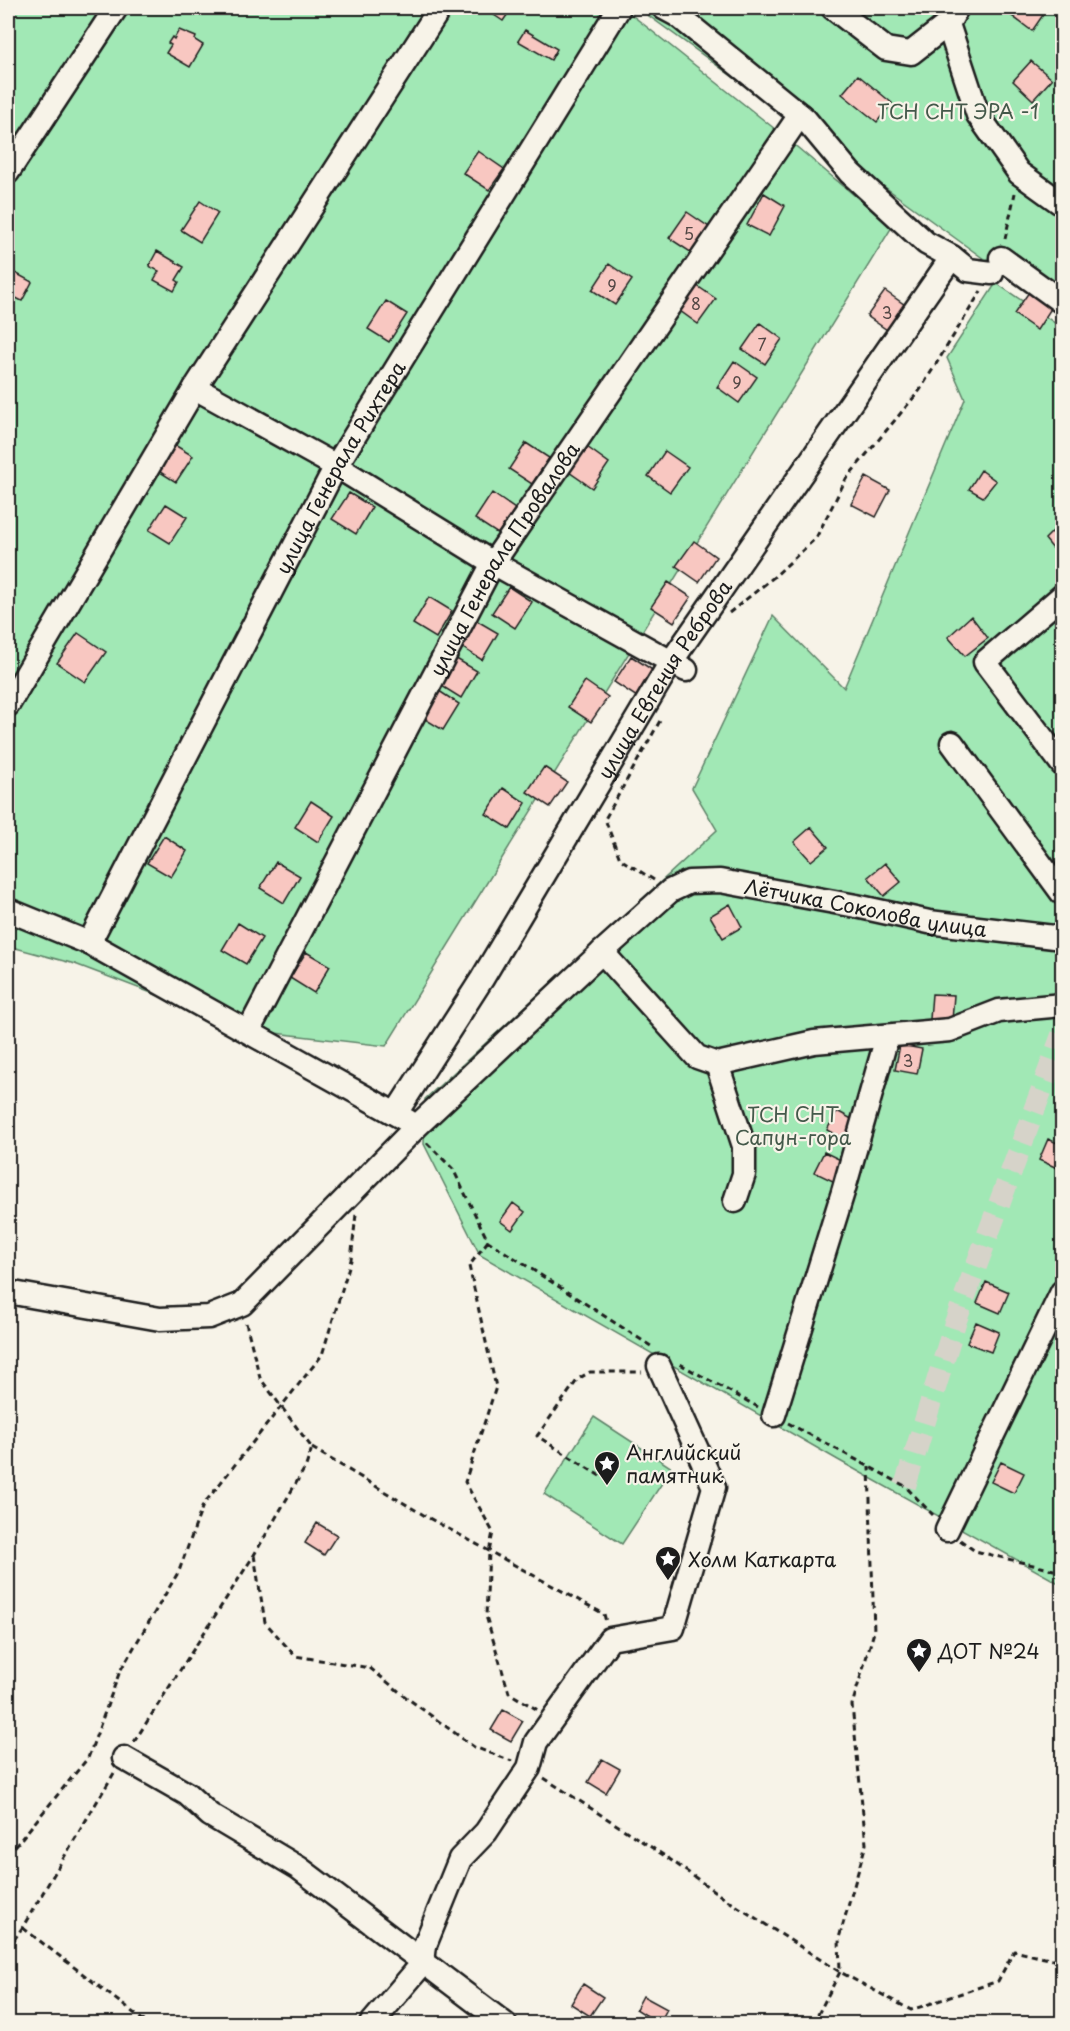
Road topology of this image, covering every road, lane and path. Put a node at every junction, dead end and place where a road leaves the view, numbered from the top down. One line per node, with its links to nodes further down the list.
1 (116, 8): 8 (street)
2 (440, 8): 14 (street)
3 (619, 8): 15 (street, улица Генерала Рихтера)
4 (664, 8): 7 (street)
5 (833, 8): 6 (street)
6 (952, 16): 9 (street)
7 (800, 115): 11 (street); 16 (street, улица Генерала Провалова)
8 (8, 172)
9 (1018, 173): 10 (street); 12 (path)
10 (1062, 204)
11 (952, 257): 12 (street); 19 (street, улица Евгения Реброва)
12 (996, 266): 13 (street); 18 (path)
13 (1062, 302)
14 (195, 388): 15 (street); 20 (street)
15 (336, 466): 16 (street); 28 (street, улица Генерала Рихтера)
16 (493, 563): 19 (street); 31 (street, улица Генерала Провалова)
17 (1062, 596): 23 (street)
18 (726, 615)
19 (679, 666): 34 (street, улица Евгения Реброва)
20 (8, 705)
21 (662, 716): 24 (path)
22 (952, 743): 25 (street)
23 (1062, 764)
24 (670, 891): 27 (street, Лётчика Соколова улица); 29 (street)
25 (1062, 893)
26 (8, 910): 28 (street)
27 (1062, 938)
28 (89, 943): 31 (street)
29 (602, 952): 33 (street); 35 (street)
30 (1062, 1005): 32 (street)
31 (249, 1030): 34 (street)
32 (887, 1037): 33 (street); 44 (street)
33 (717, 1064): 37 (street)
34 (396, 1113): 35 (street)
35 (417, 1126): 36 (street); 38 (path)
36 (361, 1183): 41 (street); 43 (path)
37 (735, 1201)
38 (488, 1241): 42 (path); 49 (path)
39 (8, 1292): 41 (street)
40 (1062, 1292): 48 (street)
41 (242, 1304): 43 (path)
42 (663, 1362): 44 (path); 47 (path); 52 (street)
43 (280, 1408): 45 (path); 56 (path)
44 (774, 1415): 46 (path)
45 (312, 1448): 49 (path); 50 (path)
46 (869, 1467): 48 (path); 61 (path)
47 (600, 1476)
48 (947, 1530): 51 (path)
49 (489, 1551): 52 (path); 53 (path)
50 (254, 1555): 54 (path); 55 (path)
51 (1062, 1572)
52 (610, 1639): 53 (street)
53 (552, 1717): 55 (street)
54 (124, 1758): 57 (path); 60 (street)
55 (529, 1768): 60 (street); 61 (path)
56 (8, 1855)
57 (22, 1928): 58 (path); 62 (path)
58 (8, 1949)
59 (1062, 1962): 61 (path)
60 (423, 1963): 63 (street); 64 (street)
61 (840, 1972): 65 (path)
62 (148, 2024)
63 (371, 2024)
64 (505, 2024)
65 (813, 2024)

